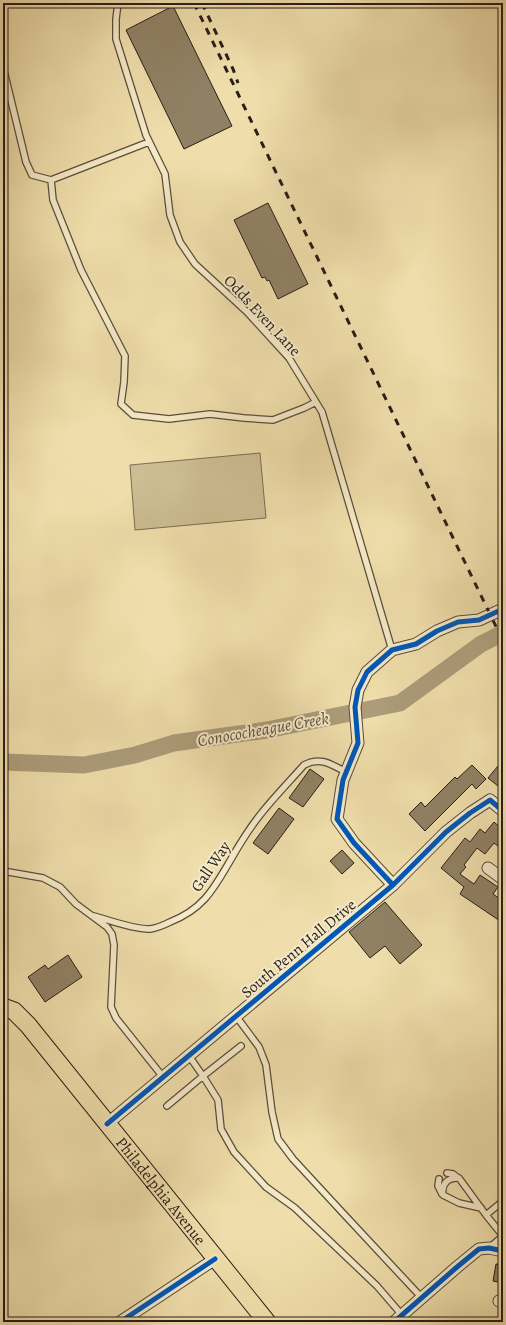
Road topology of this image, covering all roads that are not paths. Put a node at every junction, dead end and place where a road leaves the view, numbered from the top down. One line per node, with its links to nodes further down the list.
1 (118, 3): 3 (lane, Odds Even Lane)
2 (3, 66): 4 (lane)
3 (150, 142): 4 (lane); 5 (lane, Odds Even Lane)
4 (51, 180): 5 (lane)
5 (316, 402): 7 (lane, Odds Even Lane)
6 (503, 609): 7 (street)
7 (392, 650): 8 (street)
8 (346, 772): 13 (street); 14 (lane, Gall Way)
9 (503, 811): 13 (street, South Penn Hall Drive)
10 (488, 868): 12 (street)
11 (3, 871): 14 (lane, Gall Way)
12 (503, 879)
13 (393, 885): 16 (street, South Penn Hall Drive)
14 (94, 916): 20 (lane)
15 (5, 1007): 22 (main road, Philadelphia Avenue)
16 (236, 1016): 18 (street, South Penn Hall Drive); 34 (lane)
17 (241, 1046): 19 (lane)
18 (189, 1056): 19 (lane); 20 (street, South Penn Hall Drive)
19 (203, 1076): 21 (lane); 35 (lane)
20 (163, 1077): 22 (street, South Penn Hall Drive)
21 (167, 1106)
22 (107, 1124): 33 (main road, Philadelphia Avenue)
23 (447, 1173): 24 (lane)
24 (459, 1178): 26 (lane); 28 (lane)
25 (439, 1179): 26 (lane)
26 (443, 1195): 28 (lane)
27 (503, 1201): 29 (lane)
28 (481, 1208): 29 (lane)
29 (486, 1214): 30 (lane)
30 (503, 1236): 31 (lane)
31 (489, 1248): 32 (street); 34 (street)
32 (503, 1250)
33 (215, 1259): 36 (street); 37 (main road, Philadelphia Avenue)
34 (422, 1298): 35 (street)
35 (398, 1318)
36 (123, 1321)
37 (267, 1322)

